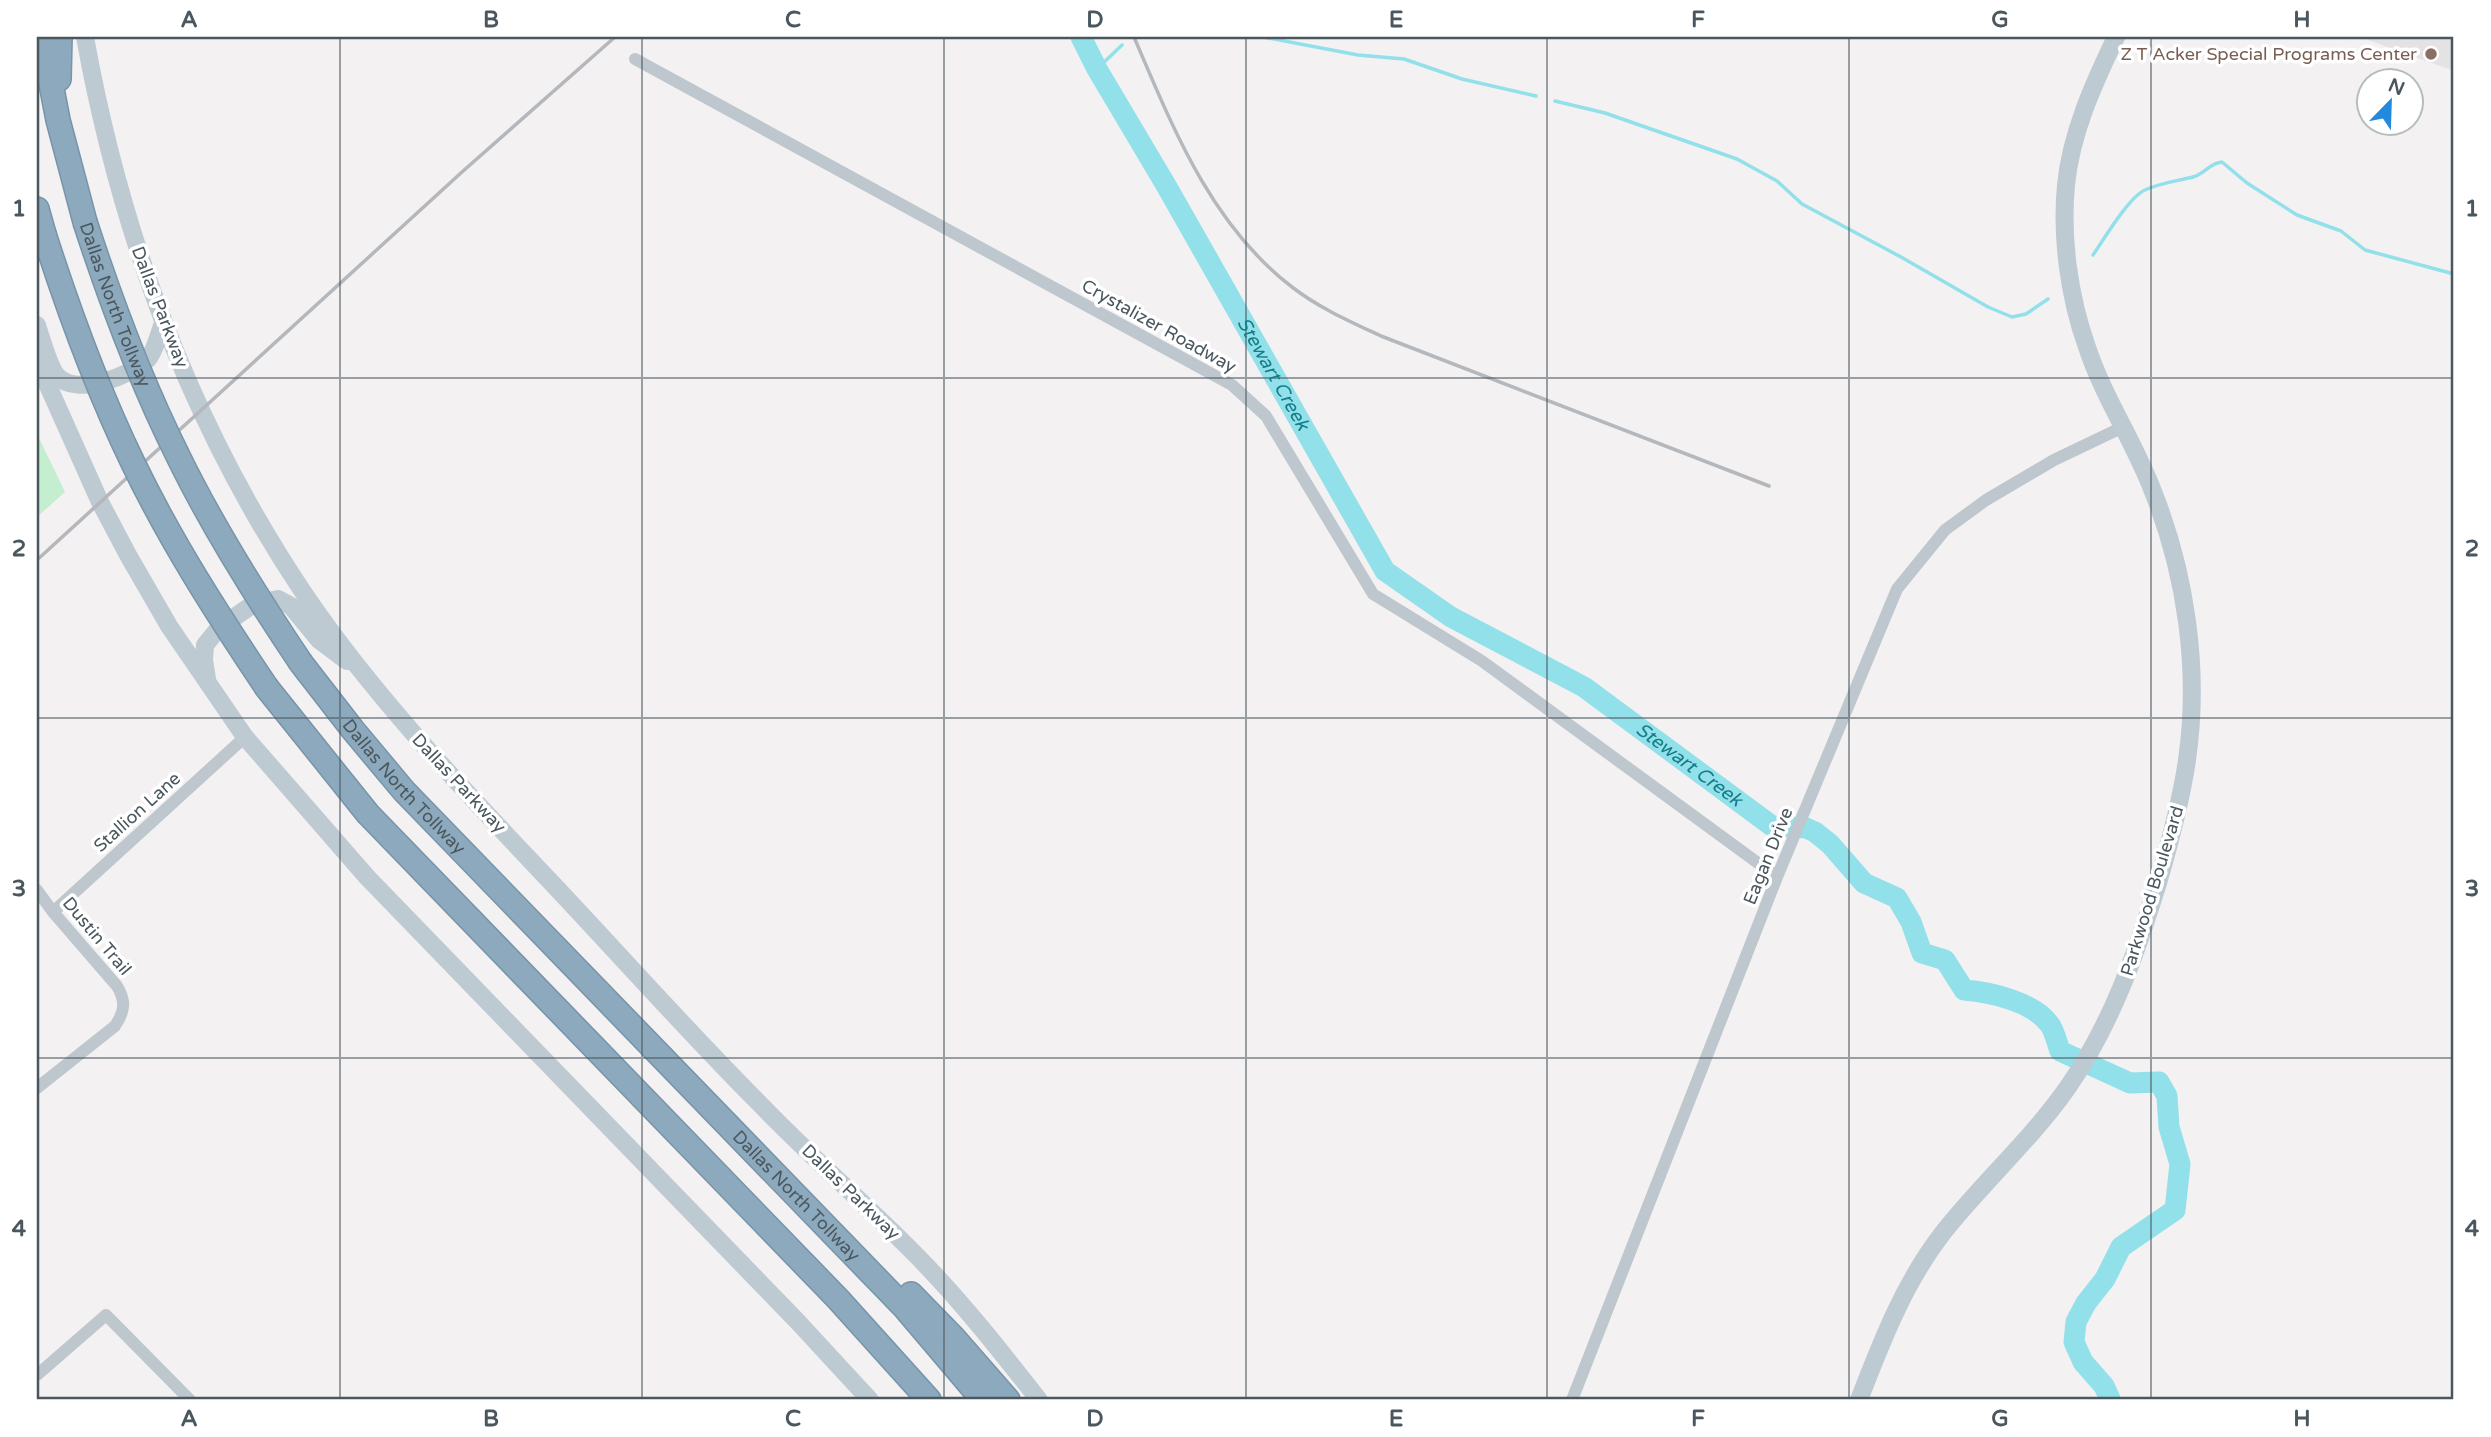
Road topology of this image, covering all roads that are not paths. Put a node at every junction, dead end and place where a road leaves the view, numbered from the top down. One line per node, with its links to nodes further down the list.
1 (42, 37): 6 (highway, Dallas North Tollway)
2 (60, 37): 6 (highway)
3 (85, 37): 8 (main road, Dallas Parkway)
4 (2116, 37): 11 (main road, Parkwood Boulevard)
5 (635, 59): 15 (street, Crystalizer Roadway)
6 (58, 120): 19 (highway, Dallas North Tollway, bridge)
7 (37, 209): 20 (highway, bridge)
8 (163, 323): 9 (main road); 12 (main road, Dallas Parkway)
9 (37, 325)
10 (37, 361): 13 (main road)
11 (2123, 427): 15 (street, Eagan Drive); 30 (main road, Parkwood Boulevard)
12 (358, 669): 13 (main road); 28 (main road, Dallas Parkway)
13 (209, 685): 14 (main road)
14 (245, 737): 17 (street, Stallion Lane); 23 (main road)
15 (1777, 877): 29 (street, Eagan Drive)
16 (37, 890): 17 (street, Dustin Trail)
17 (53, 912): 18 (street, Dustin Trail)
18 (37, 1088)
19 (856, 1256): 26 (highway, Dallas North Tollway); 27 (highway)
20 (895, 1361): 24 (highway); 25 (highway)
21 (37, 1376): 22 (street)
22 (190, 1400)
23 (870, 1400)
24 (915, 1400)
25 (929, 1400)
26 (984, 1400)
27 (1007, 1400)
28 (1039, 1400)
29 (1572, 1400)
30 (1859, 1400)

